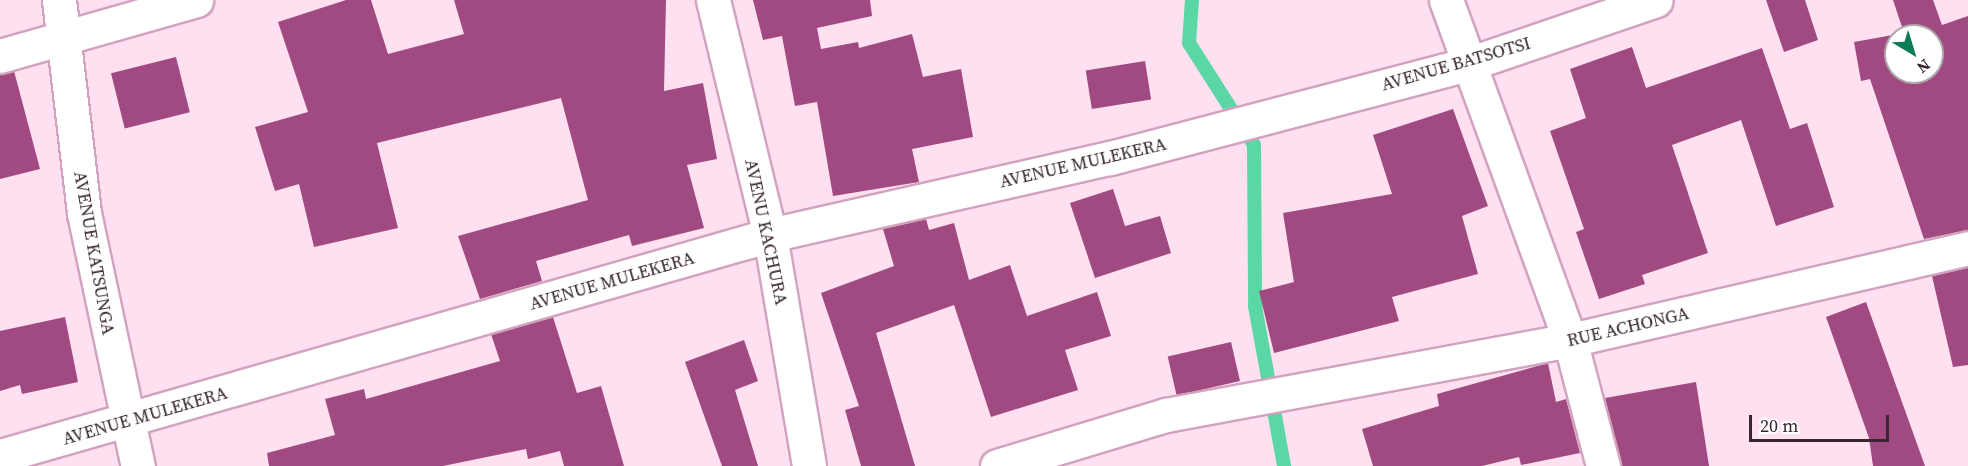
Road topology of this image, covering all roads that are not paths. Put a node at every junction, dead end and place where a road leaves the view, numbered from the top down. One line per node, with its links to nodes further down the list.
1 (59, 0): 6 (street, AVENUE KATSUNGA)
2 (196, 0): 6 (street)
3 (713, 0): 10 (street, AVENU KACHURA)
4 (1446, 0): 8 (street)
5 (1656, 0): 8 (street, AVENUE BATSOTSI)
6 (66, 37): 7 (street); 13 (street, AVENUE KATSUNGA)
7 (0, 56)
8 (1471, 63): 9 (street, AVENUE BATSOTSI); 12 (street)
9 (1242, 124): 10 (street, AVENUE MULEKERA)
10 (770, 236): 13 (street, AVENUE MULEKERA); 16 (street, AVENU KACHURA)
11 (1968, 248): 12 (street, RUE ACHONGA)
12 (1570, 340): 17 (street, RUE ACHONGA); 18 (street)
13 (125, 423): 14 (street, AVENUE MULEKERA); 15 (street, AVENUE KATSUNGA)
14 (0, 456)
15 (138, 466)
16 (809, 466)
17 (997, 466)
18 (1603, 466)

